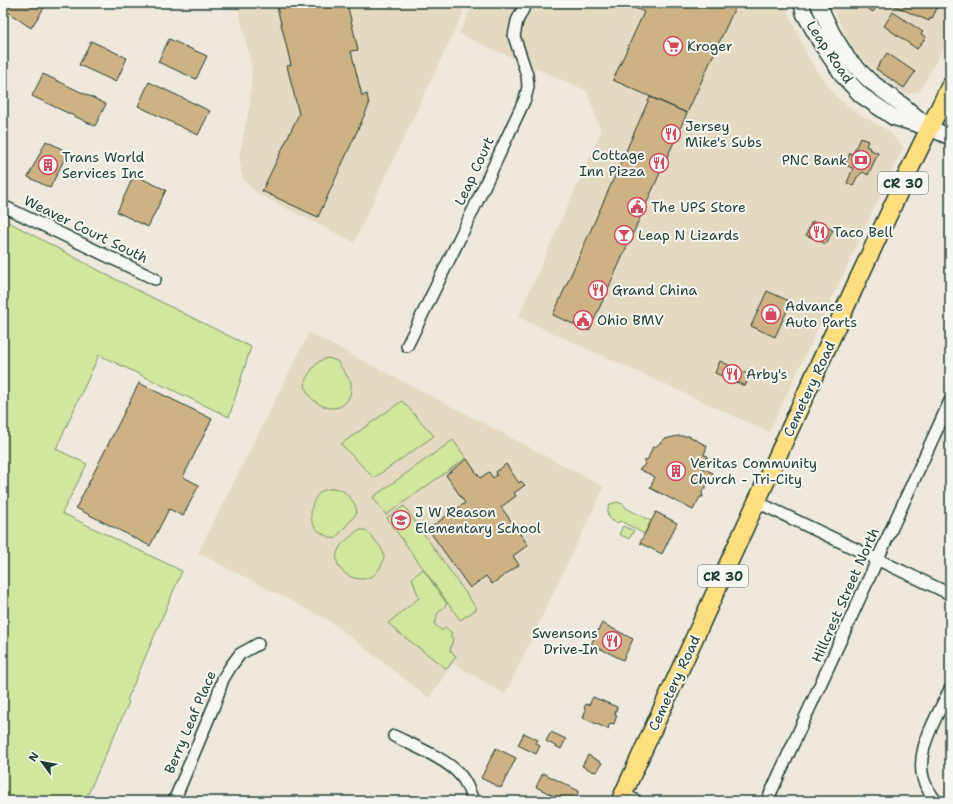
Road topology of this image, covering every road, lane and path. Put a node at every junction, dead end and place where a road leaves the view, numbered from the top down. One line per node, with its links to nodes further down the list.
1 (526, 3): 9 (street, Leap Court)
2 (802, 3): 5 (street, Leap Road)
3 (818, 3): 5 (street, Leap Road)
4 (950, 86): 5 (main road, Cemetery Road / CR 30)
5 (930, 128): 6 (street, Leap Road); 11 (main road, Cemetery Road / CR 30)
6 (950, 136)
7 (3, 206): 8 (street, Weaver Court South)
8 (155, 279)
9 (408, 346)
10 (950, 401): 12 (street, Hillcrest Street North)
11 (757, 502): 12 (street); 17 (main road, Cemetery Road / CR 30)
12 (877, 559): 13 (street); 20 (street, Hillcrest Street North)
13 (950, 594)
14 (258, 644): 18 (street, Berry Leaf Place)
15 (950, 690): 21 (street)
16 (394, 736): 19 (street)
17 (627, 799)
18 (174, 801)
19 (473, 801)
20 (767, 801)
21 (937, 801)

